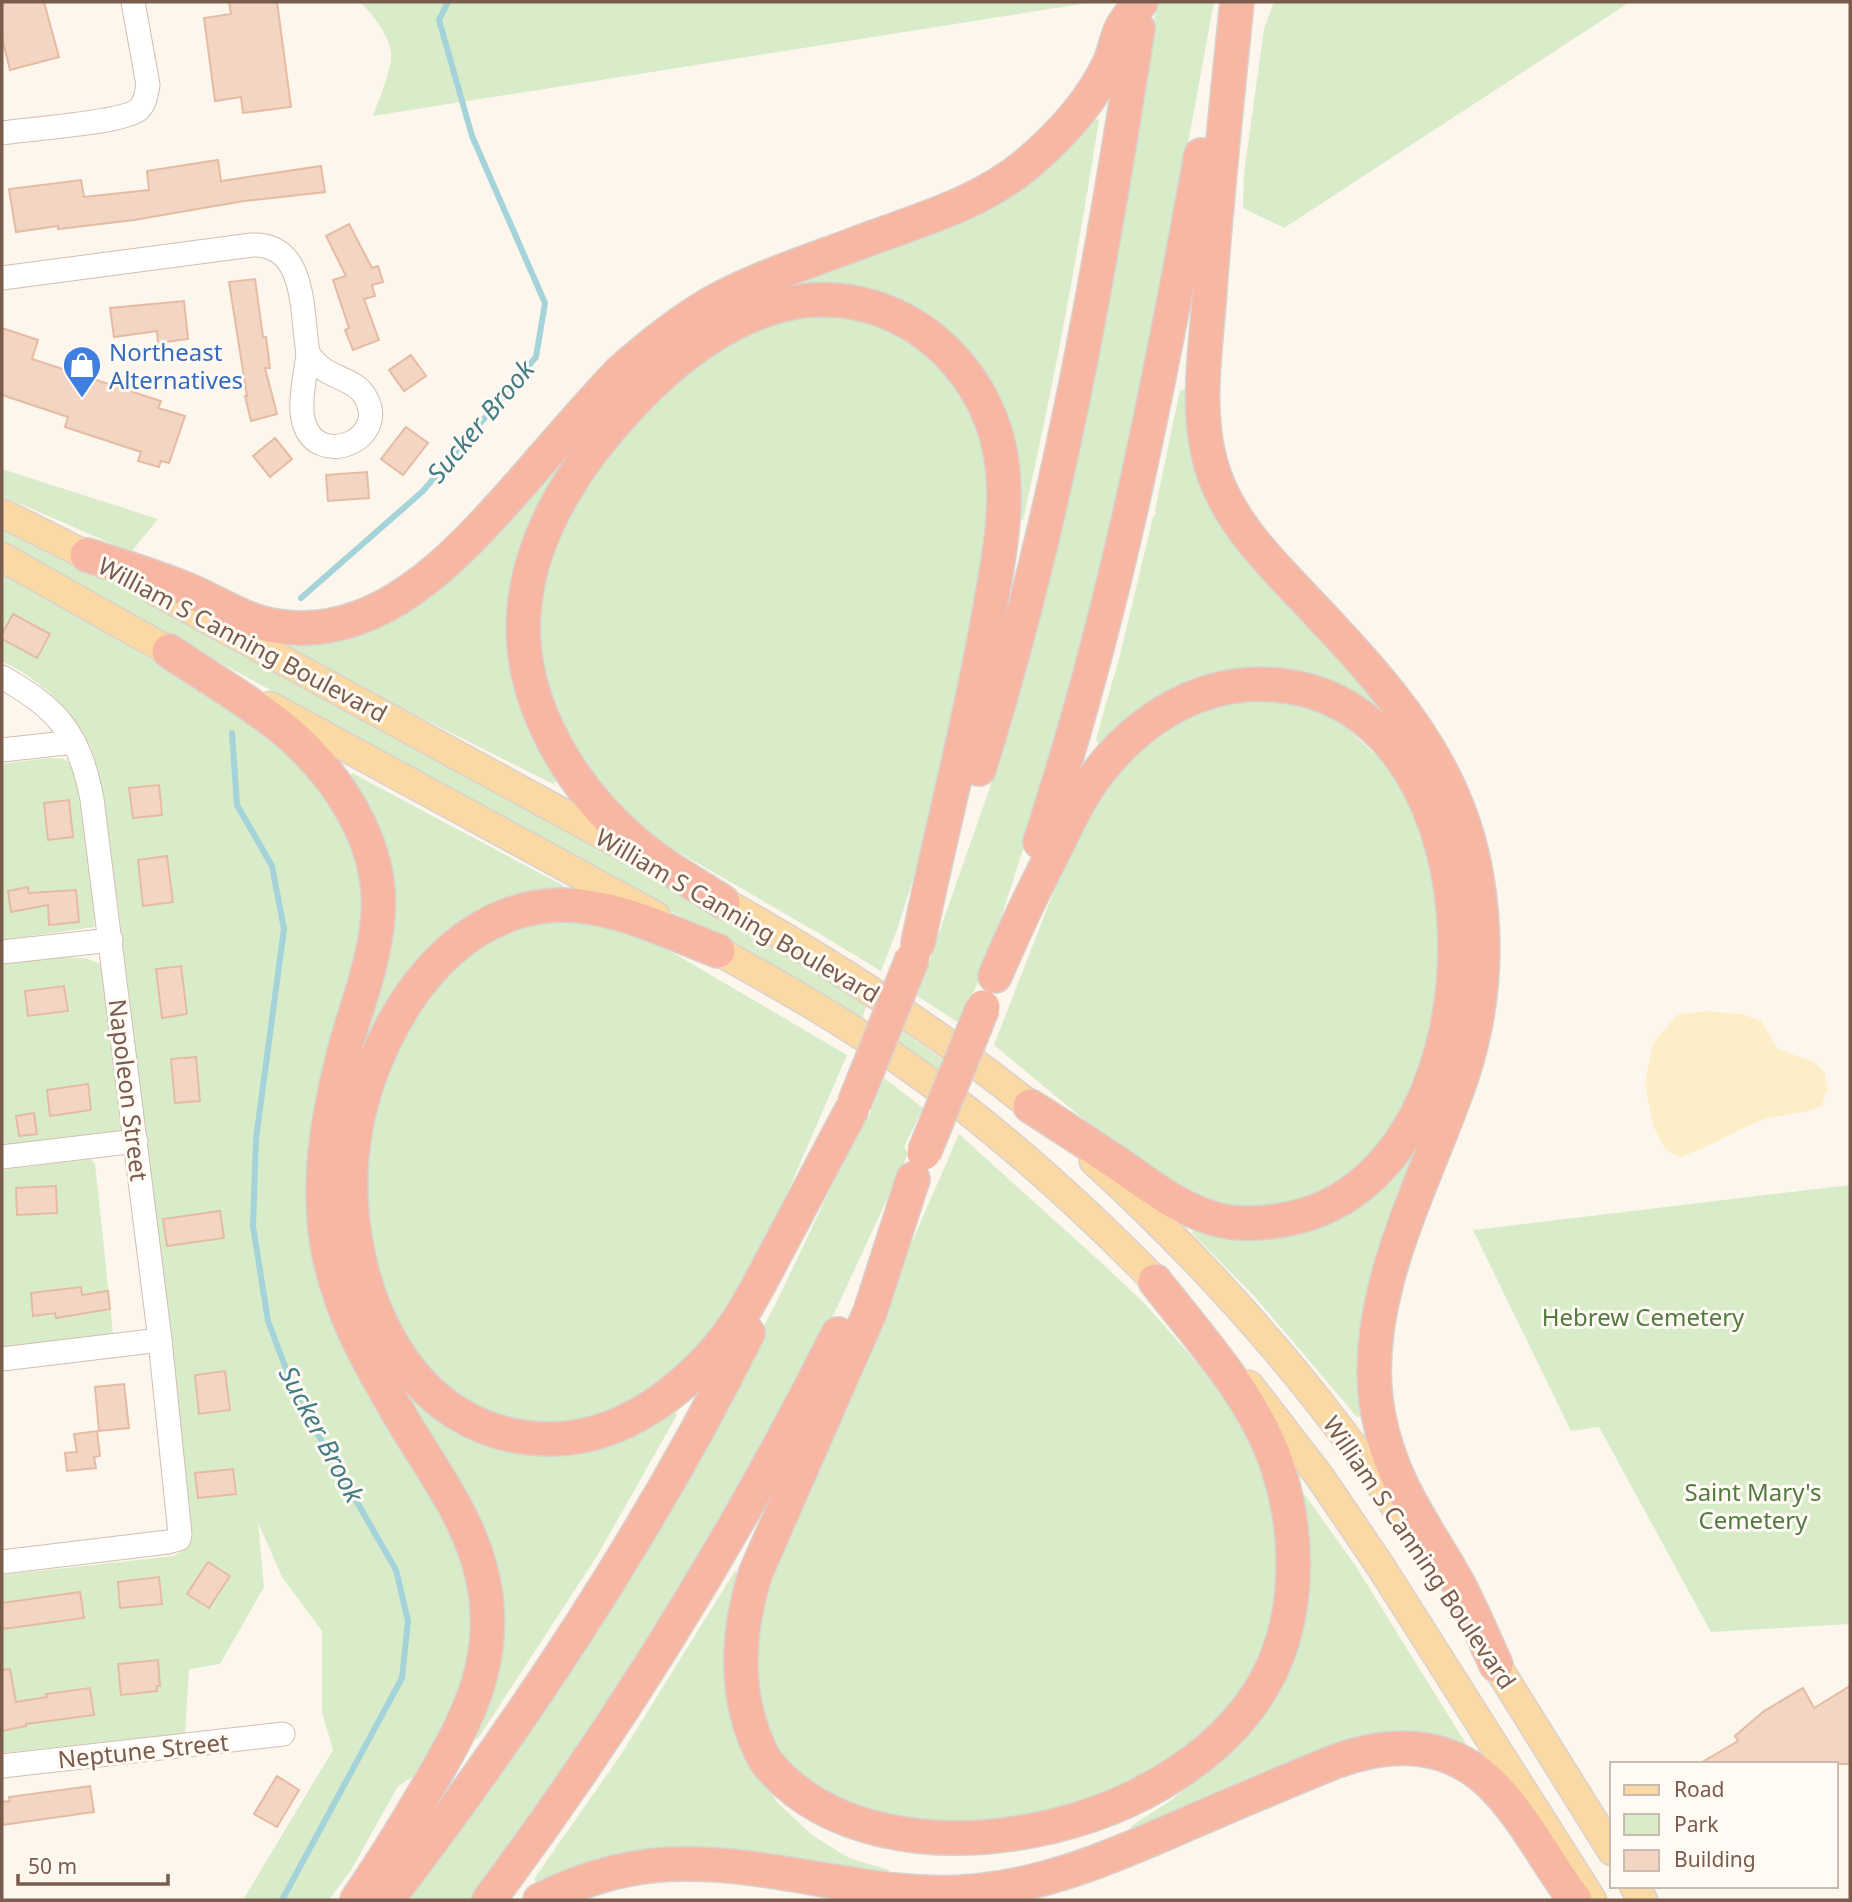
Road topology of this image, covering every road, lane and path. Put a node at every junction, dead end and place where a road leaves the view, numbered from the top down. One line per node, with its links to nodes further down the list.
1 (133, 2): 5 (street)
2 (1141, 2): 9 (highway); 17 (highway)
3 (1230, 2): 20 (highway)
4 (1237, 2): 30 (highway)
5 (2, 133)
6 (2, 278): 7 (street)
7 (308, 353)
8 (2, 513): 9 (main road, William S Canning Boulevard)
9 (87, 555): 15 (main road, William S Canning Boulevard)
10 (2, 557): 11 (main road, William S Canning Boulevard)
11 (169, 651): 18 (main road, William S Canning Boulevard); 34 (highway)
12 (2, 677): 13 (street, Napoleon Street)
13 (74, 742): 14 (street); 16 (street, Napoleon Street)
14 (2, 750)
15 (723, 902): 17 (highway); 21 (main road, William S Canning Boulevard)
16 (111, 940): 19 (street); 23 (street, Napoleon Street)
17 (915, 950): 22 (highway, bridge)
18 (718, 951): 22 (highway); 26 (main road, William S Canning Boulevard)
19 (2, 952)
20 (995, 976): 21 (highway); 25 (highway, bridge)
21 (1030, 1106): 30 (main road, William S Canning Boulevard)
22 (852, 1107): 35 (highway)
23 (135, 1142): 24 (street); 27 (street, Napoleon Street)
24 (2, 1157)
25 (918, 1166): 26 (highway); 36 (highway)
26 (1155, 1281): 39 (main road, William S Canning Boulevard)
27 (160, 1340): 28 (street); 29 (street, Napoleon Street)
28 (2, 1359)
29 (2, 1562)
30 (1496, 1665): 33 (main road, William S Canning Boulevard)
31 (283, 1734): 32 (street, Neptune Street)
32 (2, 1766)
33 (1610, 1848)
34 (357, 1900)
35 (387, 1900)
36 (489, 1900)
37 (540, 1900): 38 (highway)
38 (1575, 1900)
39 (1592, 1900)

